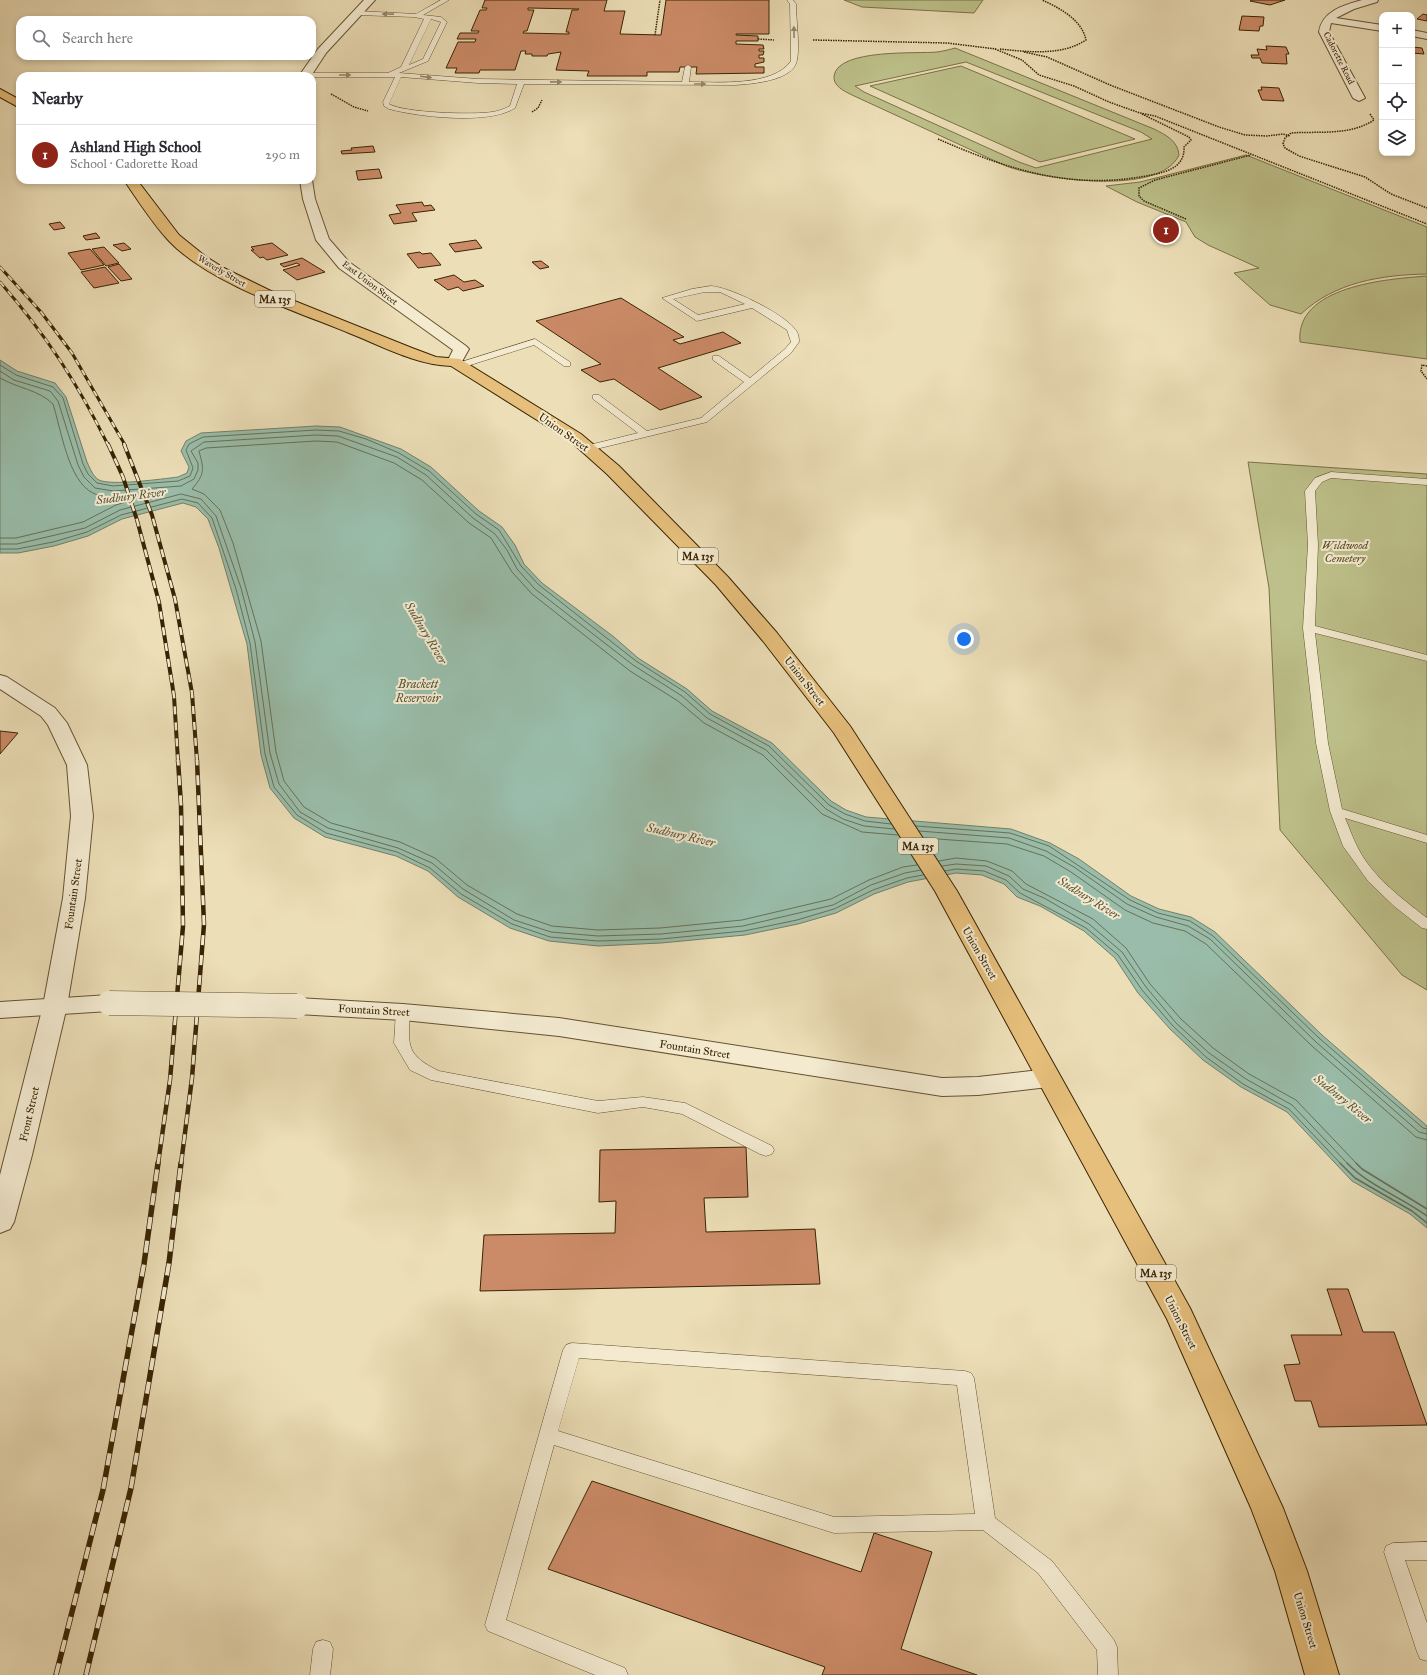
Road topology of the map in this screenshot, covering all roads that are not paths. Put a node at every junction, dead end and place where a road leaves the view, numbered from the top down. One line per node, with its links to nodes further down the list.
1 (370, 0): 5 (street)
2 (446, 0): 6 (lane)
3 (790, 0): 21 (lane, one-way to 3)
4 (1373, 0): 8 (street, Cadorette Road)
5 (357, 13): 6 (lane, one-way to 5); 13 (street)
6 (418, 15): 7 (lane)
7 (426, 16): 15 (lane); 15 (lane)
8 (1328, 20): 9 (street); 23 (street, Cadorette Road)
9 (1379, 28)
10 (1415, 34): 11 (street)
11 (1427, 36)
12 (316, 60): 16 (street)
13 (316, 60)
14 (688, 67): 21 (lane)
15 (404, 68): 18 (lane)
16 (308, 72)
17 (316, 75): 18 (lane, one-way to 18)
18 (387, 75): 19 (lane)
19 (399, 75): 20 (lane, one-way to 20); 20 (lane)
20 (520, 82): 21 (lane, one-way to 21)
21 (685, 84)
22 (0, 92): 24 (main road)
23 (1359, 98)
24 (16, 102)
25 (133, 184): 29 (main road, Waverly Street / MA 135)
26 (307, 184): 29 (street, East Union Street)
27 (752, 306): 27 (lane); 31 (lane)
28 (716, 358): 31 (lane)
29 (458, 363): 30 (lane); 34 (main road, Union Street / MA 135)
30 (567, 364)
31 (750, 382): 33 (lane)
32 (596, 397): 33 (lane)
33 (645, 434): 34 (lane)
34 (588, 448): 45 (main road, Union Street / MA 135)
35 (1427, 482): 36 (lane)
36 (1309, 628): 37 (lane); 39 (lane)
37 (1427, 658)
38 (0, 681): 42 (street, Fountain Street)
39 (1336, 810): 40 (lane); 41 (lane)
40 (1427, 839)
41 (1427, 925)
42 (55, 1006): 43 (street); 44 (street, Fountain Street, bridge); 47 (street, Front Street)
43 (0, 1010)
44 (403, 1012): 45 (street, Fountain Street); 46 (lane)
45 (1048, 1078): 56 (main road, Union Street / MA 135)
46 (766, 1150)
47 (0, 1222)
48 (549, 1436): 49 (lane); 49 (lane); 54 (lane)
49 (986, 1522): 55 (lane)
50 (1427, 1551): 52 (lane)
51 (323, 1649): 53 (lane)
52 (1427, 1652)
53 (320, 1675)
54 (618, 1675)
55 (1108, 1675)
56 (1322, 1675)

